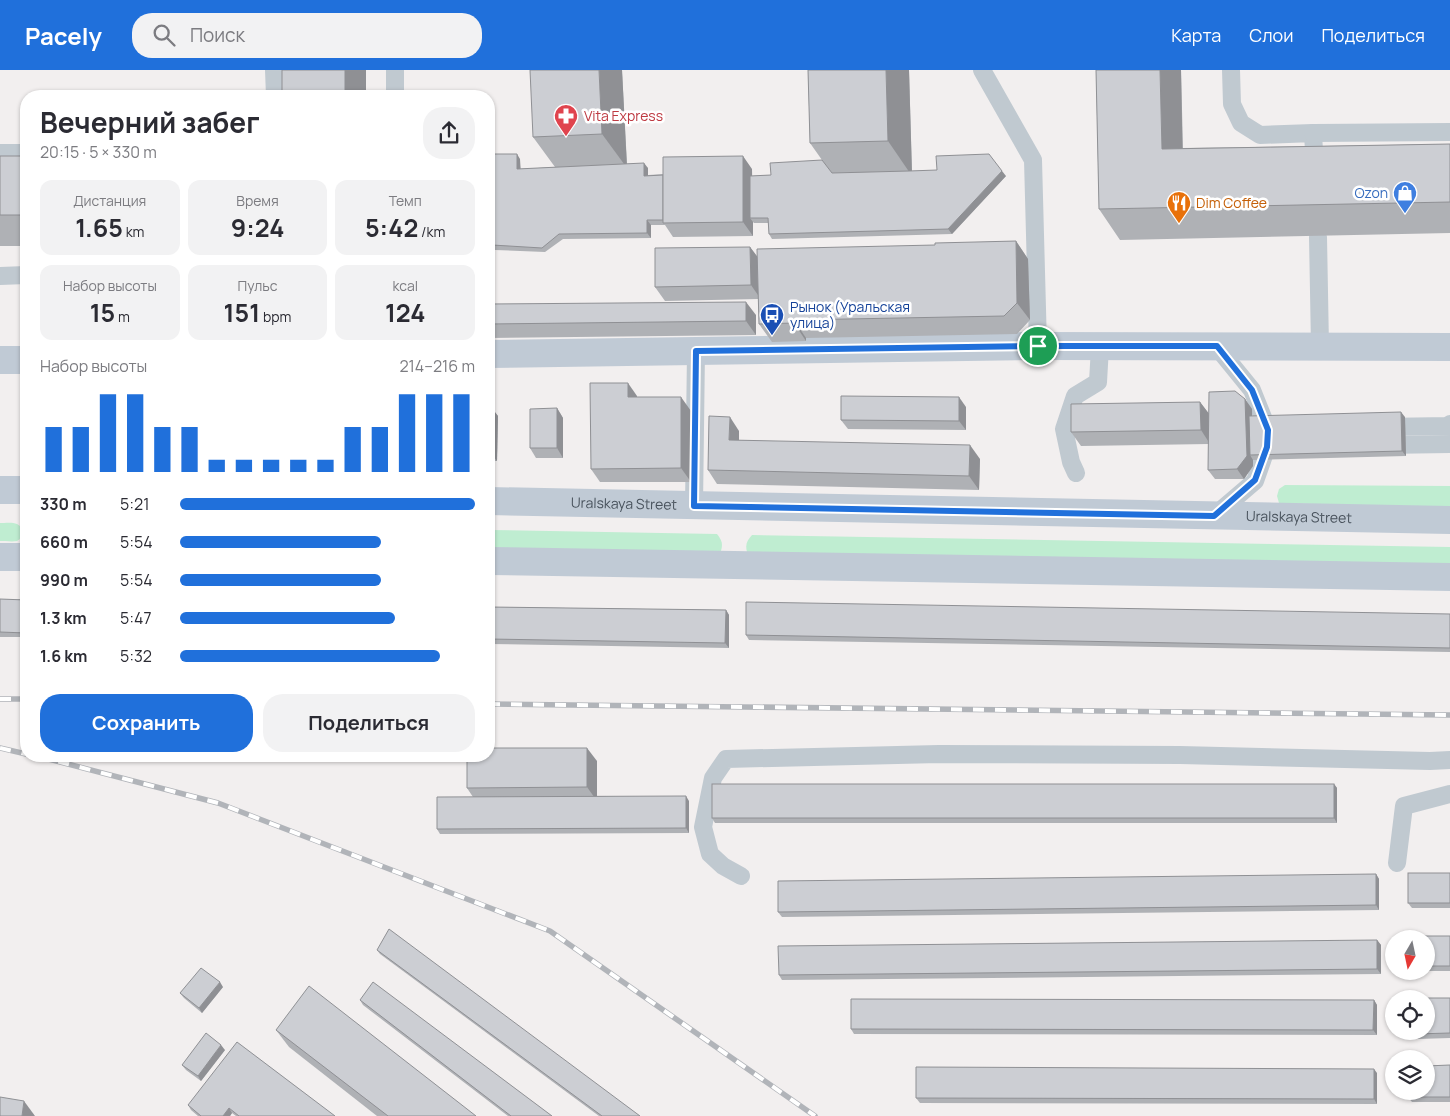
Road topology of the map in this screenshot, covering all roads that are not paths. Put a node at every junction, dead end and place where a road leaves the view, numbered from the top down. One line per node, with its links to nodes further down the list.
1 (274, 70): 5 (lane)
2 (395, 70): 6 (lane)
3 (982, 70): 15 (lane)
4 (1231, 70): 8 (lane)
5 (275, 90)
6 (395, 90)
7 (1450, 132): 8 (lane)
8 (1313, 133): 11 (lane)
9 (0, 153): 10 (lane)
10 (20, 153)
11 (1316, 176)
12 (1318, 237): 17 (lane)
13 (20, 275): 14 (lane)
14 (0, 276)
15 (1038, 346): 19 (main road); 20 (main road)
16 (1217, 346): 17 (main road); 19 (main road); 26 (lane)
17 (1320, 346): 18 (main road)
18 (1450, 346)
19 (1100, 347): 29 (lane)
20 (696, 351): 21 (main road); 33 (lane)
21 (495, 354)
22 (0, 360): 23 (main road)
23 (20, 360)
24 (1449, 425): 27 (lane); 27 (lane)
25 (1287, 430): 26 (lane)
26 (1267, 438): 28 (lane); 34 (lane)
27 (1450, 444)
28 (1296, 446)
29 (1076, 473)
30 (0, 490): 31 (main road)
31 (20, 490)
32 (495, 501): 33 (main road, Uralskaya Street)
33 (694, 506): 34 (main road, Uralskaya Street)
34 (1214, 516): 35 (main road, Uralskaya Street)
35 (1450, 520)
36 (0, 557): 37 (main road)
37 (20, 557)
38 (495, 561): 39 (main road)
39 (1450, 577)
40 (1450, 760): 43 (lane)
41 (1450, 794): 42 (lane)
42 (1397, 863)
43 (741, 876)

